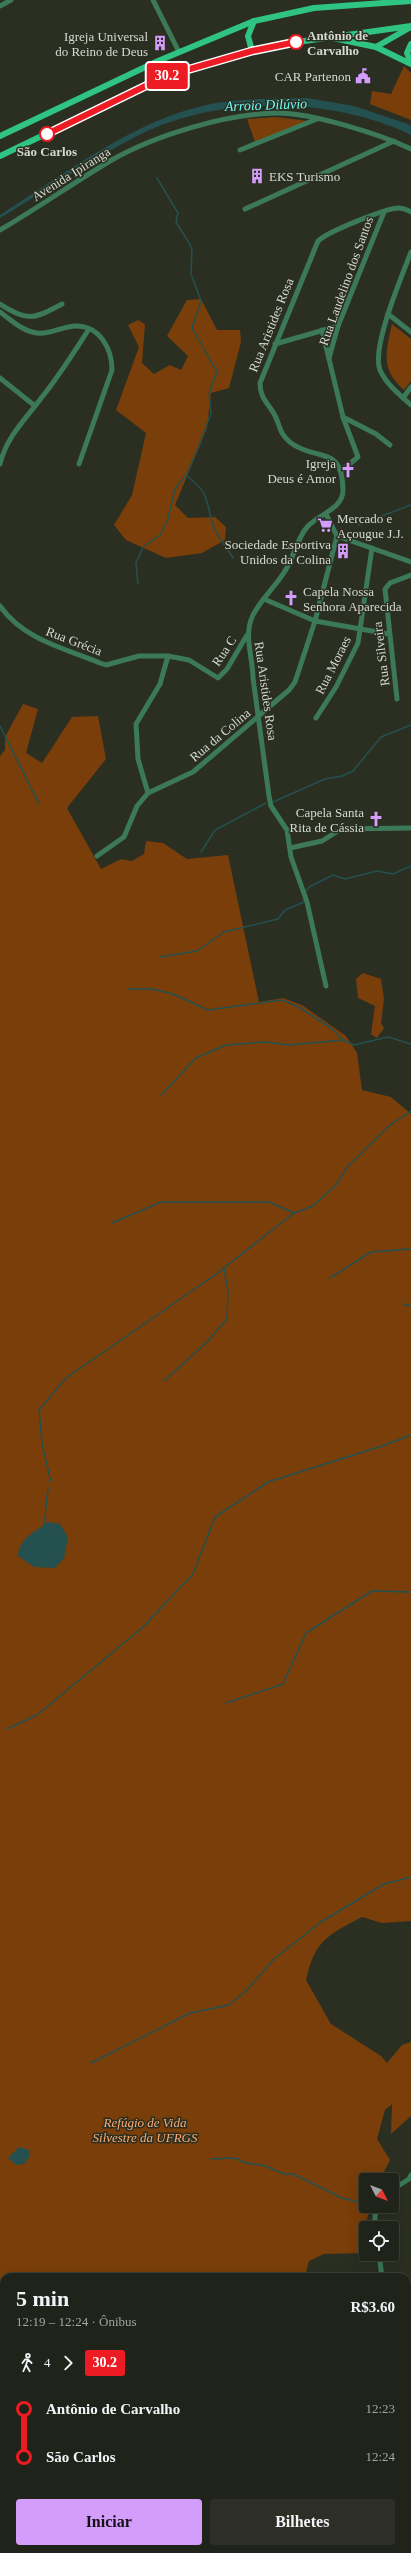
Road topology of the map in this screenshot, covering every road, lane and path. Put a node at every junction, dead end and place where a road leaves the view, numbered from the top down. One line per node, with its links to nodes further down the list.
1 (11, 0): 4 (street)
2 (153, 0): 11 (street)
3 (410, 2): 5 (main road)
4 (0, 6)
5 (254, 20): 10 (main road); 11 (main road)
6 (411, 26): 7 (main road); 9 (main road)
7 (327, 37): 9 (main road); 10 (main road)
8 (411, 44): 12 (main road)
9 (376, 47): 12 (main road)
10 (252, 51): 18 (main road)
11 (179, 52): 14 (main road)
12 (411, 63)
13 (317, 119): 15 (street, Avenida Ipiranga); 17 (street); 22 (street, Avenida Ipiranga)
14 (0, 136)
15 (394, 141): 16 (street, Avenida Ipiranga); 19 (street)
16 (411, 149)
17 (240, 150)
18 (0, 156)
19 (245, 209)
20 (384, 212): 21 (street, Rua Aristides Rosa); 28 (street, Rua Laudelino dos Santos); 32 (street, Rua Aristides Rosa)
21 (411, 212)
22 (0, 230)
23 (411, 252): 27 (street)
24 (0, 304): 25 (street)
25 (62, 304)
26 (0, 312): 29 (street)
27 (388, 314): 31 (street); 36 (street)
28 (338, 326): 30 (street); 33 (street, Rua Laudelino dos Santos)
29 (89, 329): 38 (street); 42 (street)
30 (322, 330): 32 (street); 33 (street, Rua Laudelino dos Santos)
31 (411, 332)
32 (275, 344): 43 (street, Rua Aristides Rosa)
33 (330, 358): 39 (street, Rua Laudelino dos Santos)
34 (0, 378): 38 (street)
35 (411, 387): 36 (street)
36 (403, 398): 37 (street)
37 (411, 405)
38 (35, 406): 41 (street)
39 (343, 417): 40 (street); 43 (street, Rua Laudelino dos Santos)
40 (390, 445)
41 (0, 464)
42 (79, 464)
43 (341, 471): 44 (street, Rua Aristides Rosa)
44 (326, 514): 45 (street); 49 (street, Rua Aristides Rosa)
45 (337, 536): 46 (street); 51 (street, Rua da Colina)
46 (372, 548): 47 (street); 52 (street, Rua Moraes)
47 (411, 562)
48 (411, 575): 53 (street, Rua Silveira)
49 (264, 599): 51 (street); 54 (street, Rua Aristides Rosa)
50 (0, 606): 55 (street, Rua Grécia)
51 (315, 621): 52 (street); 58 (street, Rua da Colina)
52 (362, 629): 53 (street); 59 (street, Rua Moraes)
53 (389, 634): 57 (street, Rua Silveira)
54 (247, 635): 56 (street, Rua C); 58 (street, Rua Aristides Rosa)
55 (168, 656): 56 (street, Rua Grécia); 60 (street)
56 (218, 678)
57 (397, 699)
58 (258, 716): 60 (street, Rua da Colina); 62 (street, Rua Aristides Rosa)
59 (316, 718)
60 (148, 793): 63 (street, Rua da Colina)
61 (411, 828): 62 (street)
62 (290, 848): 64 (street, Rua Aristides Rosa)
63 (97, 856)
64 (326, 986)
65 (411, 2175): 66 (street)
66 (399, 2184)
67 (380, 2261): 68 (street)
68 (381, 2273)

